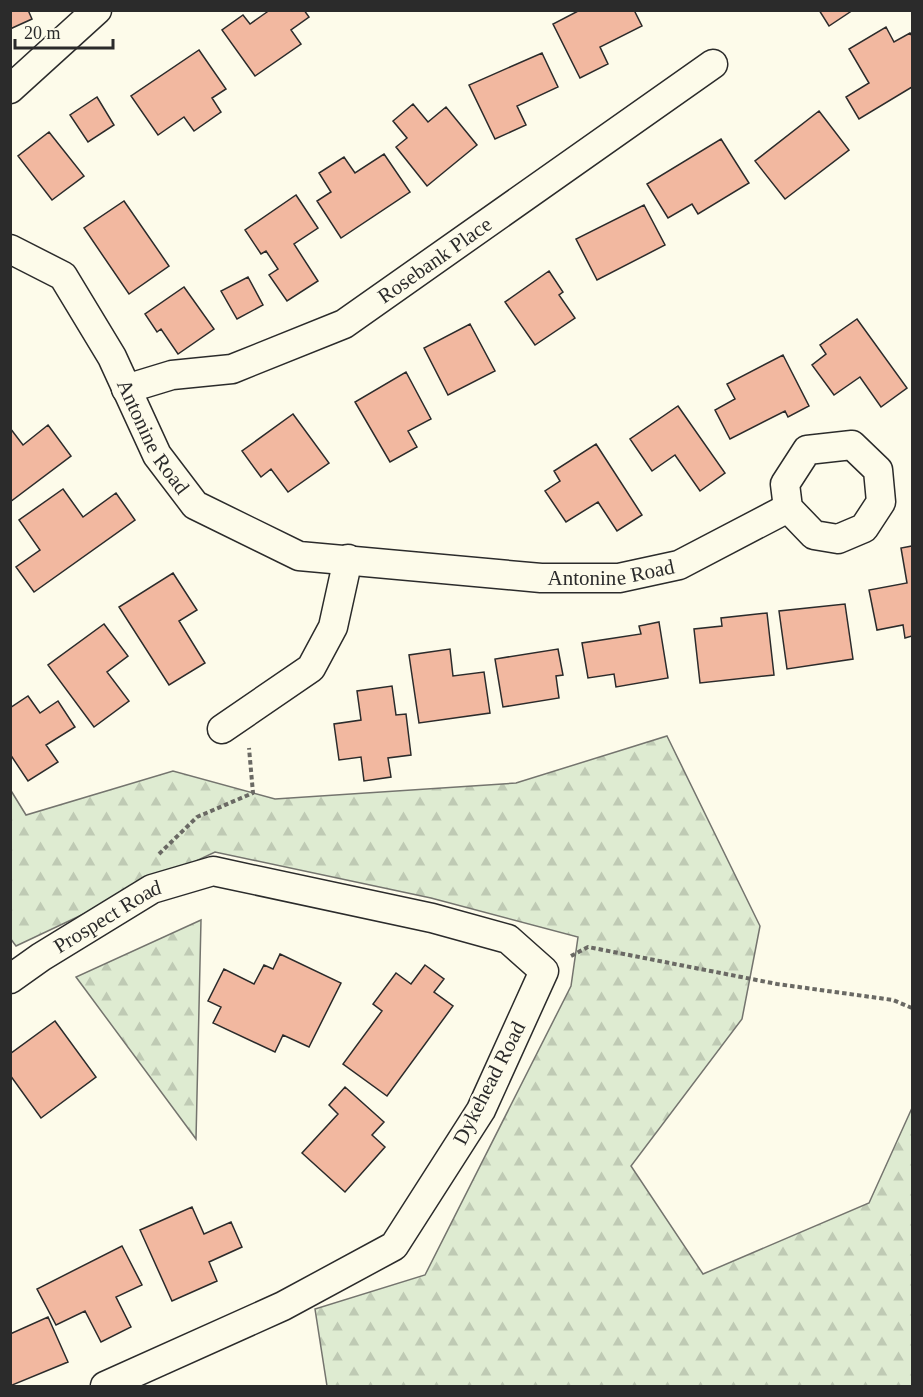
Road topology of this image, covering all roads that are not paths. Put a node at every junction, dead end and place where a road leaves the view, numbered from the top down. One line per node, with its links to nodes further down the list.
1 (97, 10): 3 (street)
2 (713, 64): 5 (street, Rosebank Place)
3 (10, 89)
4 (10, 249): 5 (street, Antonine Road)
5 (126, 389): 7 (street, Antonine Road)
6 (788, 508): 7 (street, Antonine Road)
7 (348, 559): 8 (street)
8 (222, 729)
9 (544, 971): 10 (street, Prospect Road); 11 (street, Dykehead Road)
10 (10, 979)
11 (105, 1386)

